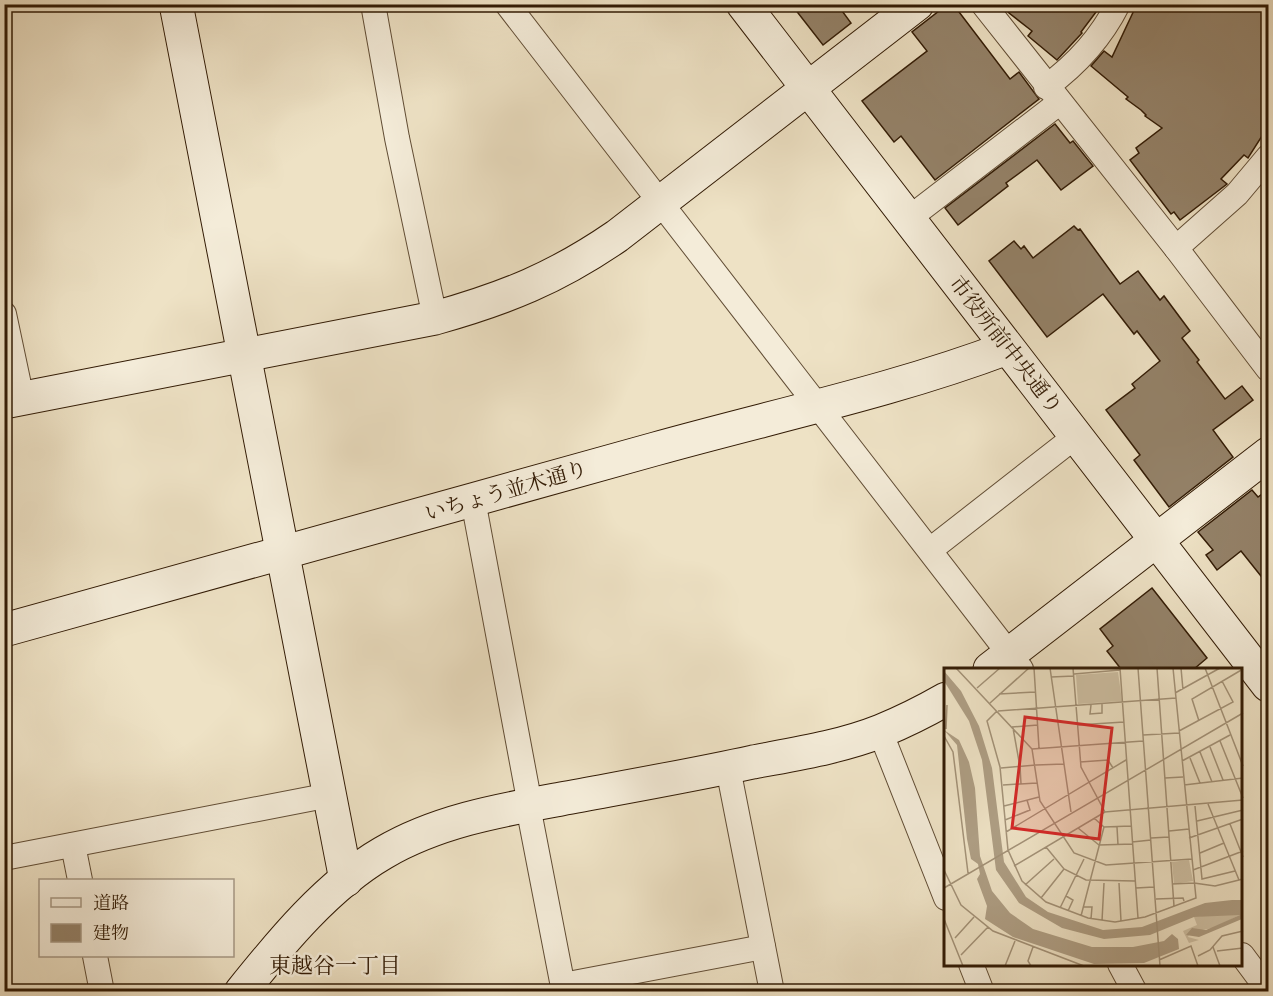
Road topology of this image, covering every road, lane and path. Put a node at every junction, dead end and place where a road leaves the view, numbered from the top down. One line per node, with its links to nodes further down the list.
1 (176, 4): 17 (street)
2 (373, 4): 15 (street)
3 (507, 4): 11 (street)
4 (743, 4): 8 (street, 市役所前中央通り)
5 (917, 4): 8 (street)
6 (983, 4): 9 (street)
7 (1118, 4): 9 (street)
8 (808, 89): 11 (street); 12 (street, 市役所前中央通り)
9 (1053, 95): 12 (street); 13 (street)
10 (1269, 157): 13 (street)
11 (660, 203): 15 (street); 20 (street)
12 (909, 219): 16 (street, 市役所前中央通り)
13 (1176, 248): 18 (street)
14 (4, 314): 19 (street)
15 (435, 318): 17 (street)
16 (1007, 348): 20 (street, いちょう並木通り); 21 (street, 市役所前中央通り)
17 (244, 356): 19 (street); 26 (street)
18 (1269, 369)
19 (13, 400)
20 (818, 406): 23 (street, いちょう並木通り); 25 (street)
21 (1076, 436): 24 (street, 市役所前中央通り); 25 (street)
22 (1269, 454): 24 (street)
23 (473, 500): 26 (street, いちょう並木通り); 34 (street)
24 (1157, 539): 28 (street); 29 (street, 市役所前中央通り)
25 (930, 550): 28 (street)
26 (283, 555): 27 (street, いちょう並木通り); 33 (street)
27 (4, 630)
28 (1007, 664)
29 (1269, 685)
30 (944, 700): 31 (street)
31 (880, 731): 32 (street); 36 (street)
32 (728, 768): 34 (street); 41 (street)
33 (330, 795): 35 (street); 39 (street)
34 (529, 805): 39 (street); 46 (street)
35 (73, 845): 37 (street); 38 (street)
36 (939, 857): 40 (street)
37 (4, 858)
38 (80, 879)
39 (346, 880): 49 (street)
40 (944, 886)
41 (763, 947): 46 (street); 50 (street)
42 (1243, 956): 47 (street)
43 (95, 957): 48 (street)
44 (972, 966): 51 (street)
45 (1121, 966): 52 (street)
46 (562, 989)
47 (1269, 990)
48 (102, 992)
49 (241, 992)
50 (772, 992)
51 (982, 992)
52 (1135, 992)

